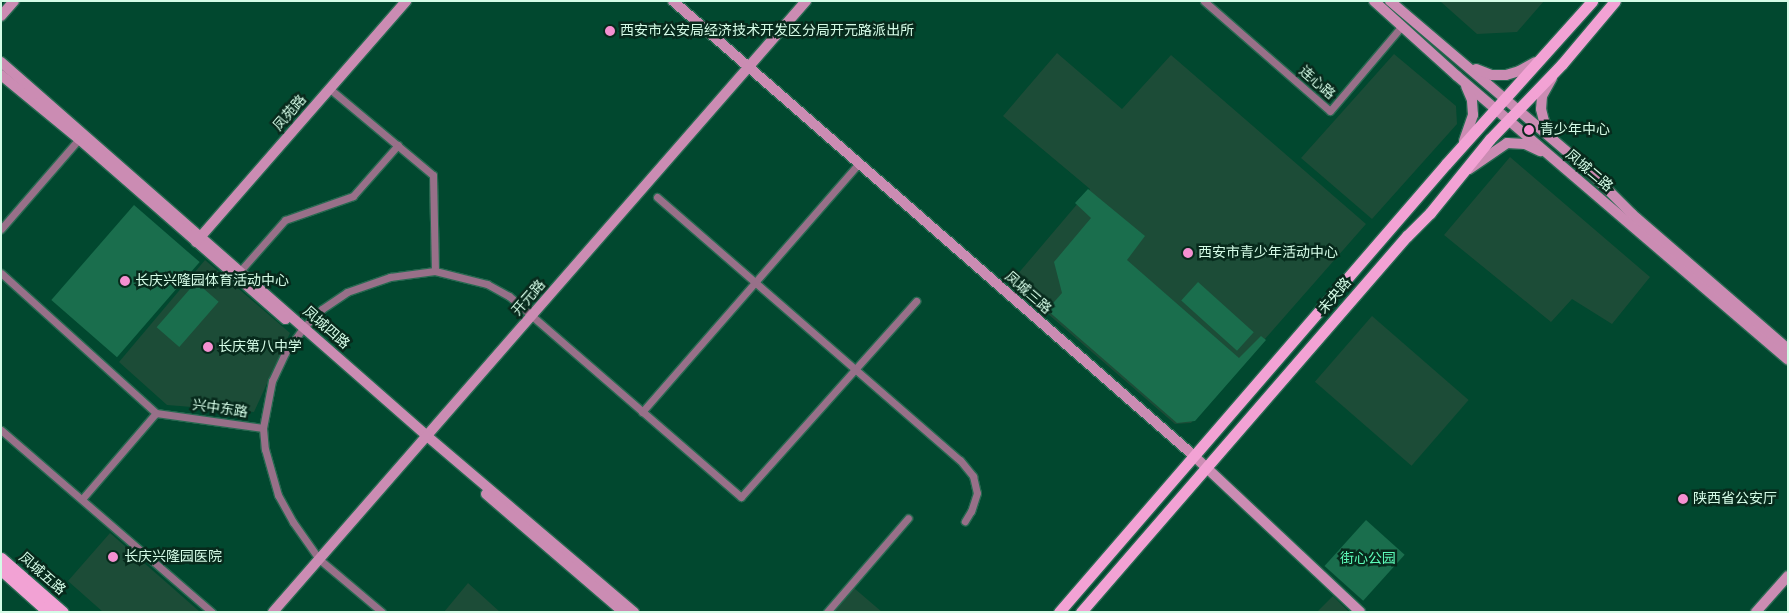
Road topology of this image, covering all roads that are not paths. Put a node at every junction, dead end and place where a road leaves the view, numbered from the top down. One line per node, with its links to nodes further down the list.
1 (14, 1): 10 (street)
2 (406, 1): 19 (street, 凤苑路)
3 (673, 1): 16 (street, 凤城三路)
4 (806, 1): 16 (street, 开元路)
5 (1204, 1): 11 (street, 连心路)
6 (1374, 1): 11 (street, 凤城二路)
7 (1390, 1): 12 (street, 凤城二路)
8 (1592, 1): 13 (main road, 未央路)
9 (1615, 1): 15 (main road, 未央路)
10 (1, 16)
11 (1401, 27): 18 (street, 凤城二路)
12 (1455, 56): 13 (street); 20 (street, 凤城二路)
13 (1539, 58): 20 (main road, 未央路)
14 (1, 62): 33 (street, 凤城四路)
15 (1562, 64): 22 (main road, 未央路); 27 (street)
16 (748, 67): 28 (street, 凤城三路); 39 (street, 开元路)
17 (1, 75): 24 (street, 凤城四路)
18 (1457, 76): 21 (street, 凤城二路); 26 (street)
19 (330, 89): 25 (street); 33 (street, 凤苑路)
20 (1505, 99): 21 (main road, 未央路); 22 (street, 凤城二路)
21 (1496, 110): 23 (street, 凤城二路); 26 (main road, 未央路)
22 (1518, 111): 23 (main road, 未央路); 27 (street, 凤城二路)
23 (1508, 119): 29 (street, 凤城二路); 30 (main road, 未央路)
24 (79, 139): 32 (street); 33 (street, 凤城四路)
25 (398, 145): 34 (street); 35 (street)
26 (1458, 151): 49 (main road, 未央路)
27 (1567, 151): 41 (street, 凤城二路)
28 (859, 163): 37 (street); 49 (street, 凤城三路)
29 (1560, 163): 30 (street); 42 (street, 凤城二路)
30 (1468, 169): 50 (main road, 未央路)
31 (657, 197): 37 (street)
32 (1, 228)
33 (197, 240): 34 (street, 凤城四路); 40 (street, 凤城四路)
34 (240, 271): 40 (street, 凤城四路)
35 (435, 271): 39 (street); 40 (street)
36 (1, 273): 45 (street)
37 (754, 282): 43 (street); 44 (street)
38 (916, 301): 43 (street)
39 (532, 315): 44 (street); 48 (street, 开元路)
40 (302, 330): 46 (street); 48 (street, 凤城四路)
41 (1788, 349)
42 (1788, 360)
43 (855, 369): 44 (street); 53 (street)
44 (642, 412)
45 (156, 413): 46 (street, 兴中东路); 51 (street)
46 (263, 428): 55 (street, 兴中东路)
47 (1, 430): 51 (street)
48 (425, 438): 55 (street, 开元路); 63 (street, 凤城四路); 64 (street, 凤城四路)
49 (1193, 455): 50 (street, 凤城三路); 66 (main road, 未央路)
50 (1206, 467): 67 (main road, 未央路); 68 (street, 凤城三路)
51 (82, 499): 60 (street)
52 (908, 518): 65 (street)
53 (965, 521)
54 (1, 558): 59 (main road, 凤城五路)
55 (319, 560): 61 (street, 开元路); 62 (street, 兴中东路)
56 (1, 570): 58 (main road, 凤城五路)
57 (1788, 576): 69 (street)
58 (48, 612)
59 (63, 612)
60 (212, 612)
61 (273, 612)
62 (382, 612)
63 (623, 612)
64 (634, 612)
65 (827, 612)
66 (1059, 612)
67 (1081, 612)
68 (1360, 612)
69 (1756, 612)

